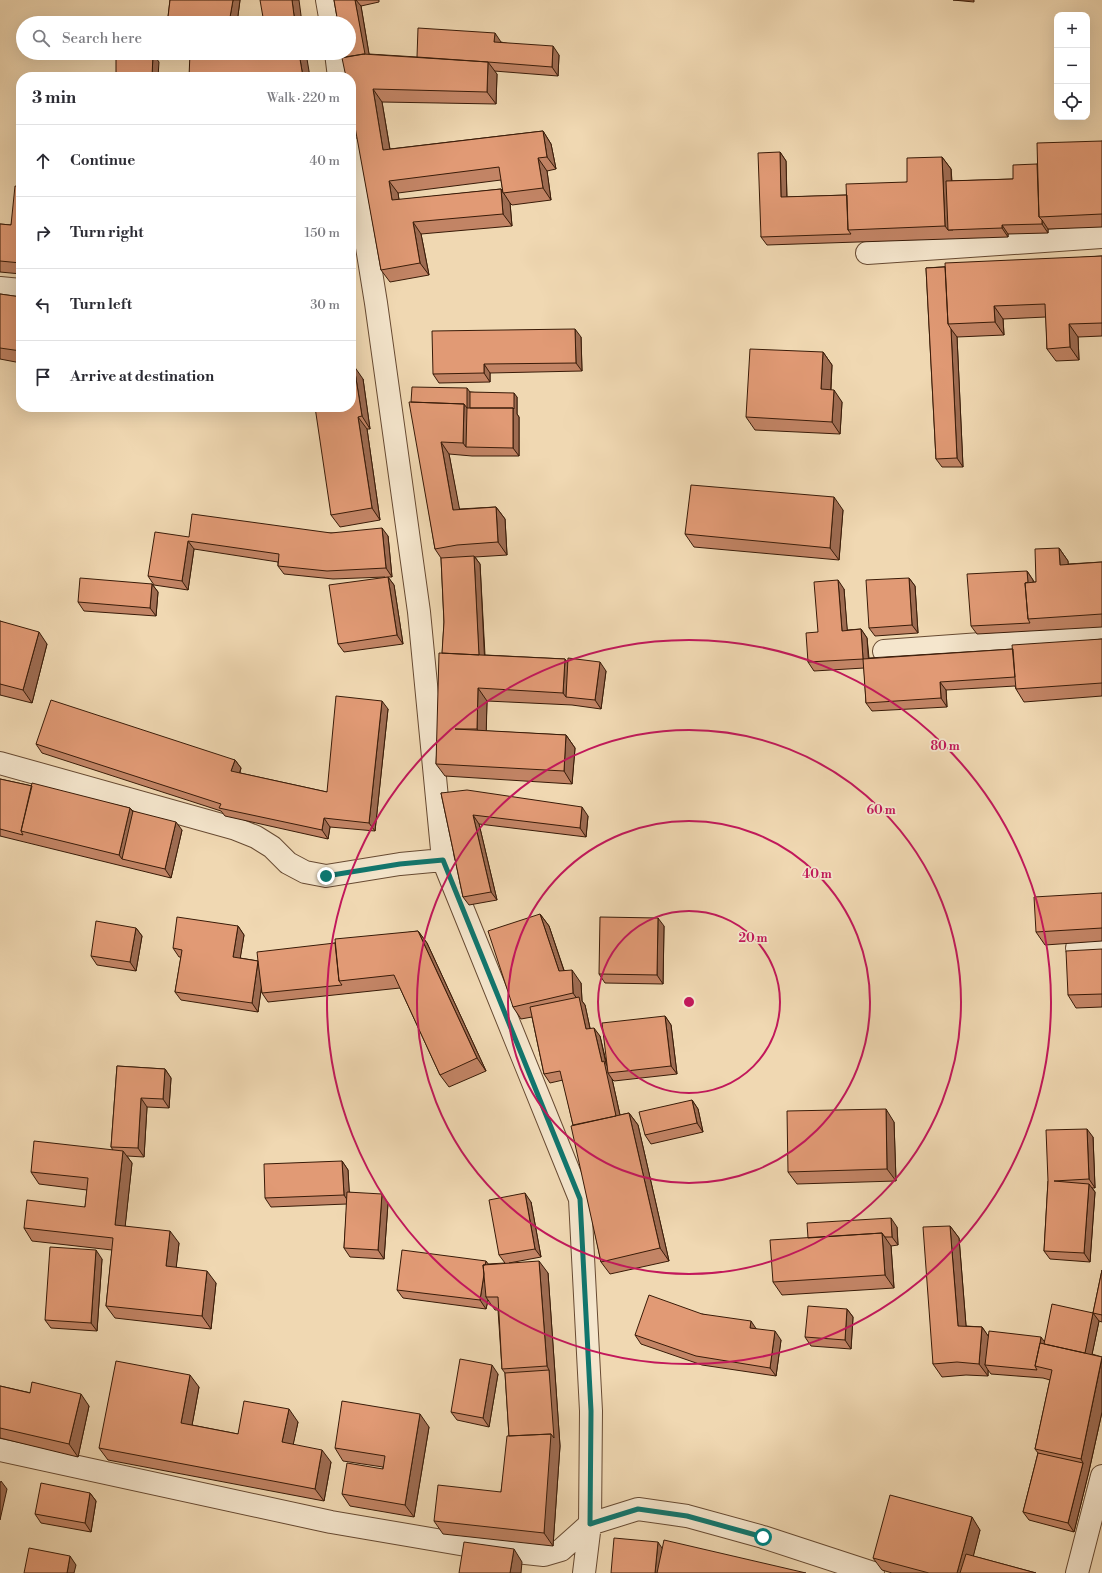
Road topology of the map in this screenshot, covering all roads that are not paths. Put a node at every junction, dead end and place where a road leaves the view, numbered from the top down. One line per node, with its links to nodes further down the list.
1 (327, 0): 2 (street)
2 (330, 16)
3 (337, 60): 4 (street)
4 (339, 72)
5 (356, 179): 13 (street)
6 (1102, 237): 7 (street)
7 (867, 253)
8 (0, 288): 9 (street)
9 (16, 290)
10 (1102, 635): 11 (street)
11 (884, 651)
12 (0, 763): 13 (street)
13 (443, 860): 18 (street)
14 (1102, 947): 15 (street)
15 (1077, 948)
16 (0, 1450): 18 (street)
17 (1102, 1476): 21 (street)
18 (590, 1524): 19 (street); 20 (street)
19 (584, 1573)
20 (873, 1573)
21 (1077, 1573)

